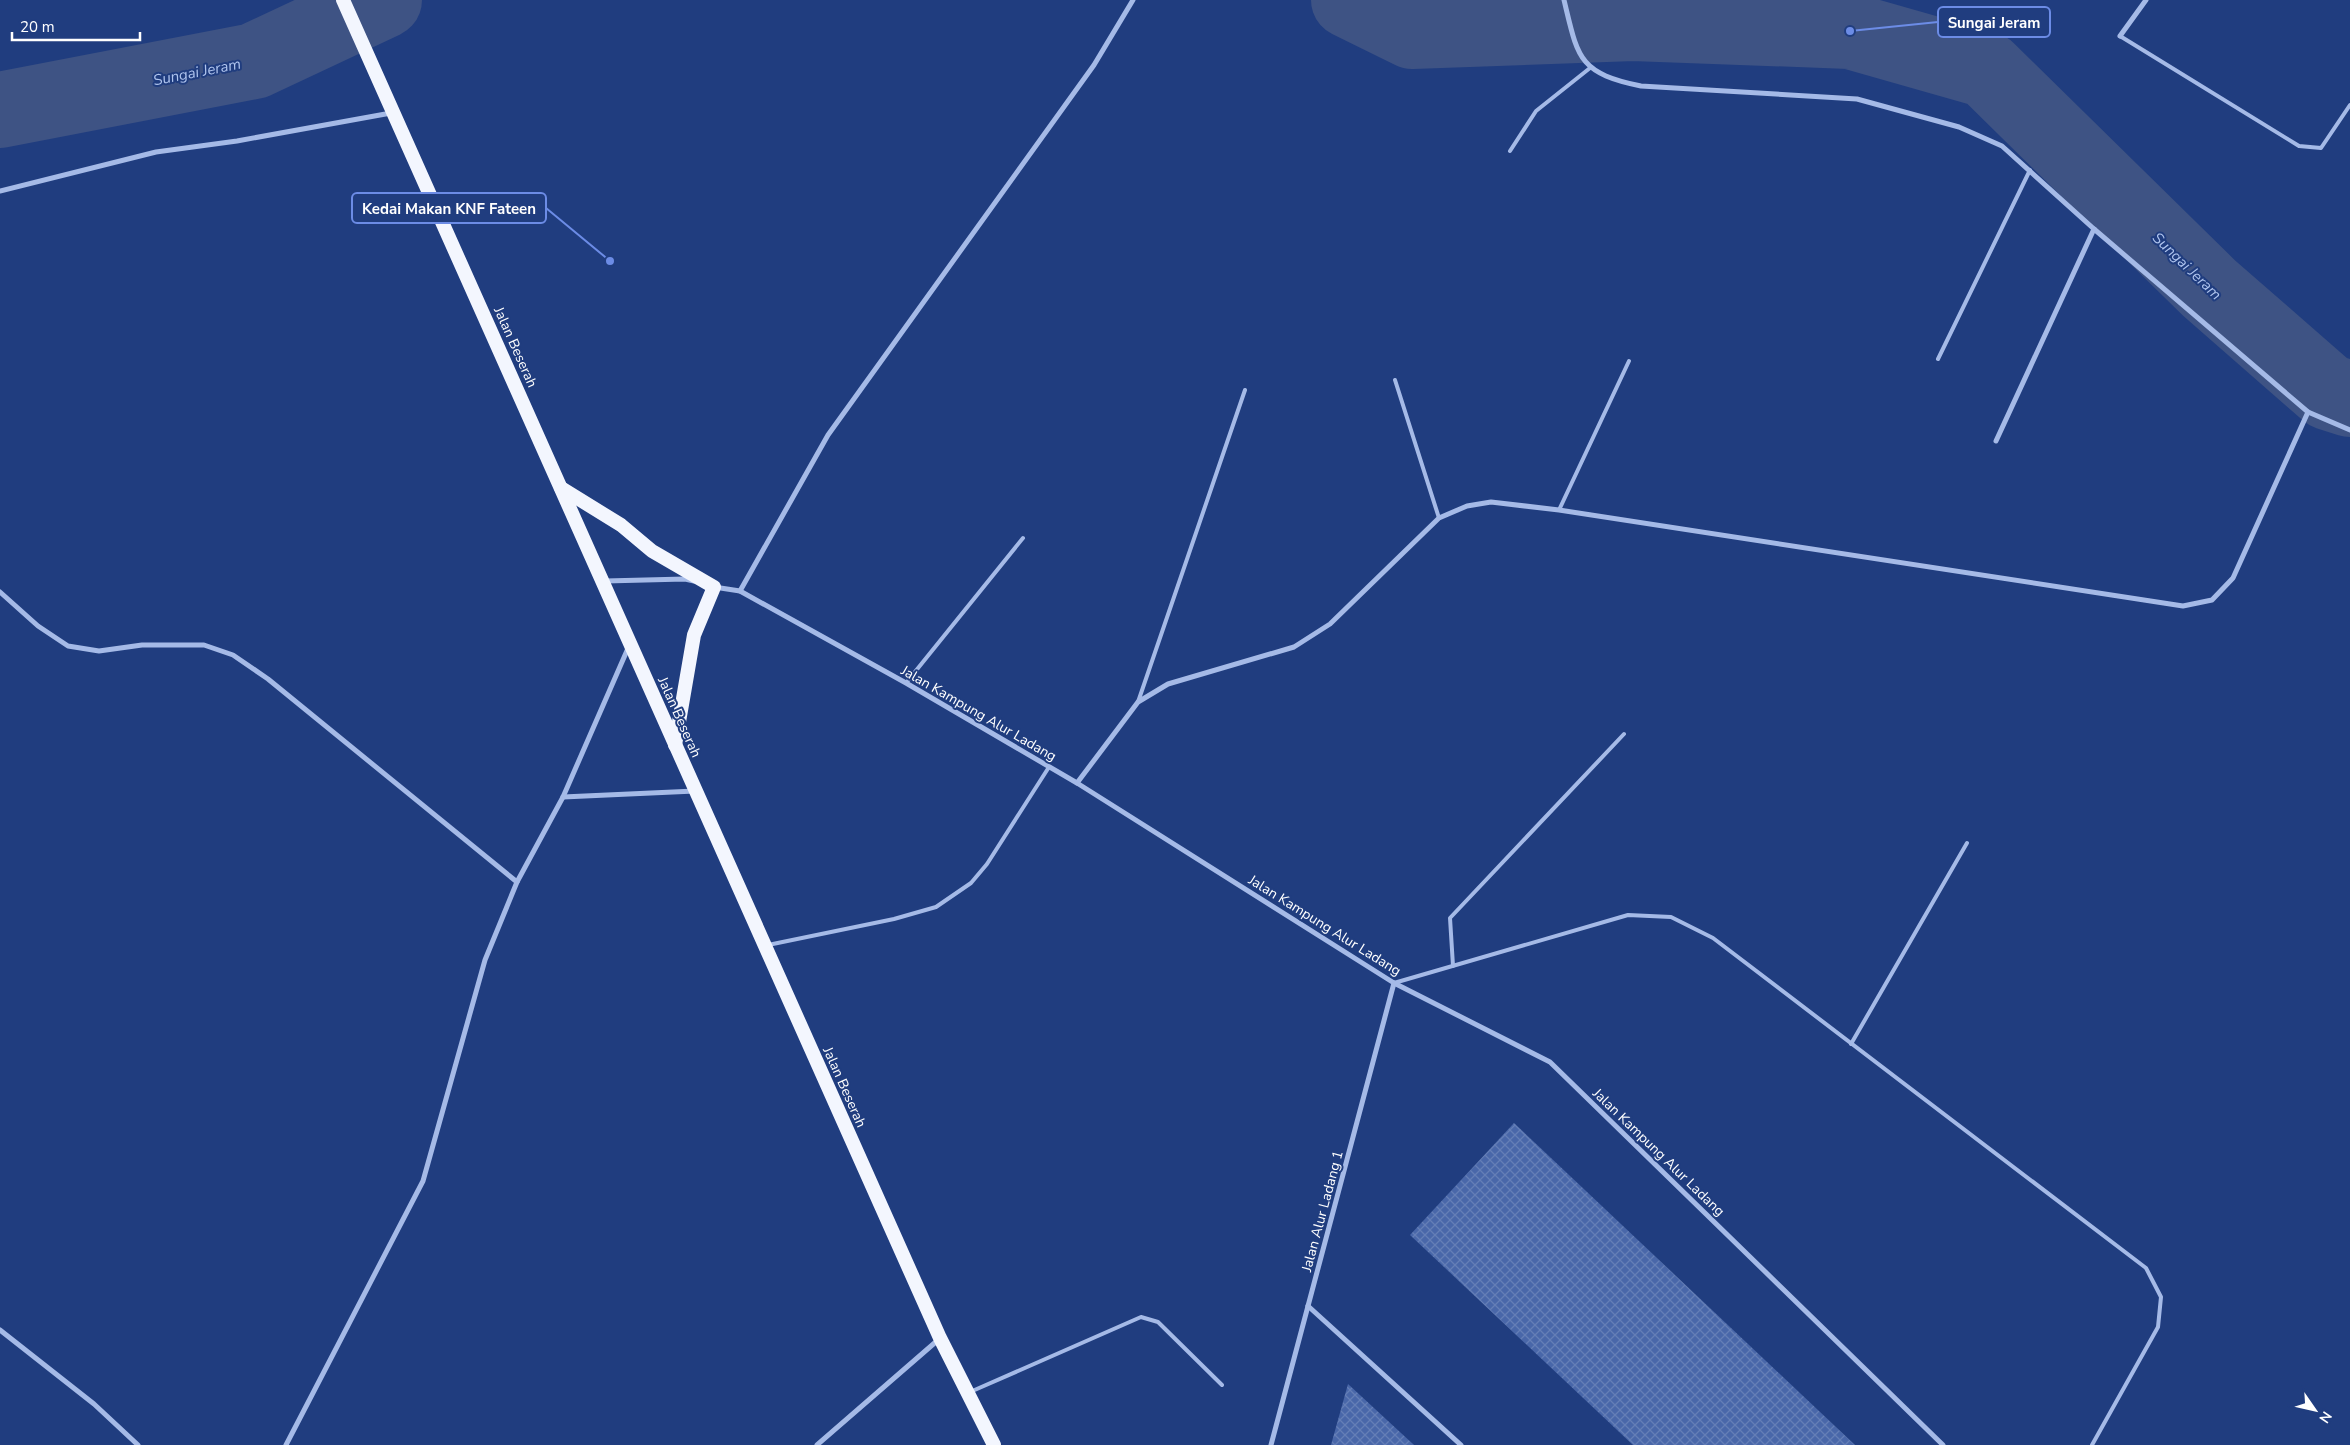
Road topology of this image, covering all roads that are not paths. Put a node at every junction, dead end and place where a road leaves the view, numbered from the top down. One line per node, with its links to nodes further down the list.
1 (343, 0): 8 (highway, Jalan Beserah)
2 (1133, 0): 26 (street)
3 (1564, 0): 6 (street)
4 (2146, 0): 5 (street)
5 (2120, 36): 7 (lane)
6 (1590, 68): 9 (lane); 10 (street)
7 (2350, 106)
8 (394, 112): 11 (street); 20 (highway, Jalan Beserah)
9 (1510, 152)
10 (2030, 170): 12 (street); 13 (lane)
11 (0, 191)
12 (2094, 230): 17 (street); 19 (street)
13 (1938, 359)
14 (1629, 361): 21 (lane)
15 (1396, 380): 22 (lane)
16 (1245, 390): 30 (lane)
17 (2308, 412): 18 (street); 21 (street)
18 (2350, 430)
19 (1996, 441)
20 (561, 488): 24 (highway, Jalan Beserah); 25 (highway)
21 (1559, 510): 22 (street)
22 (1440, 518): 30 (street)
23 (1023, 538): 29 (lane)
24 (602, 581): 25 (street, Jalan Kampung Alur Ladang); 28 (highway, Jalan Beserah)
25 (714, 587): 26 (street, Jalan Kampung Alur Ladang); 32 (highway)
26 (740, 591): 29 (street, Jalan Kampung Alur Ladang)
27 (0, 592): 38 (street)
28 (630, 644): 32 (highway, Jalan Beserah); 36 (street)
29 (906, 683): 33 (street, Jalan Kampung Alur Ladang)
30 (1138, 702): 34 (street)
31 (1624, 734): 40 (lane)
32 (675, 745): 35 (highway, Jalan Beserah)
33 (1049, 767): 34 (street, Jalan Kampung Alur Ladang); 39 (lane)
34 (1077, 783): 41 (street, Jalan Kampung Alur Ladang)
35 (695, 791): 36 (street); 39 (highway, Jalan Beserah)
36 (563, 798): 38 (street)
37 (1967, 843): 42 (lane)
38 (517, 882): 49 (street)
39 (764, 946): 45 (highway, Jalan Beserah)
40 (1453, 966): 41 (lane); 42 (lane)
41 (1394, 983): 43 (street, Jalan Alur Ladang 1); 54 (street, Jalan Kampung Alur Ladang)
42 (1851, 1044): 55 (lane)
43 (1308, 1306): 52 (street, Jalan Alur Ladang 1); 53 (street)
44 (0, 1330): 48 (street)
45 (940, 1338): 47 (highway, Jalan Beserah); 50 (street)
46 (1222, 1385): 47 (lane)
47 (968, 1393): 51 (highway, Jalan Beserah)
48 (138, 1445)
49 (286, 1445)
50 (817, 1445)
51 (994, 1445)
52 (1271, 1445)
53 (1461, 1445)
54 (1943, 1445)
55 (2092, 1445)

